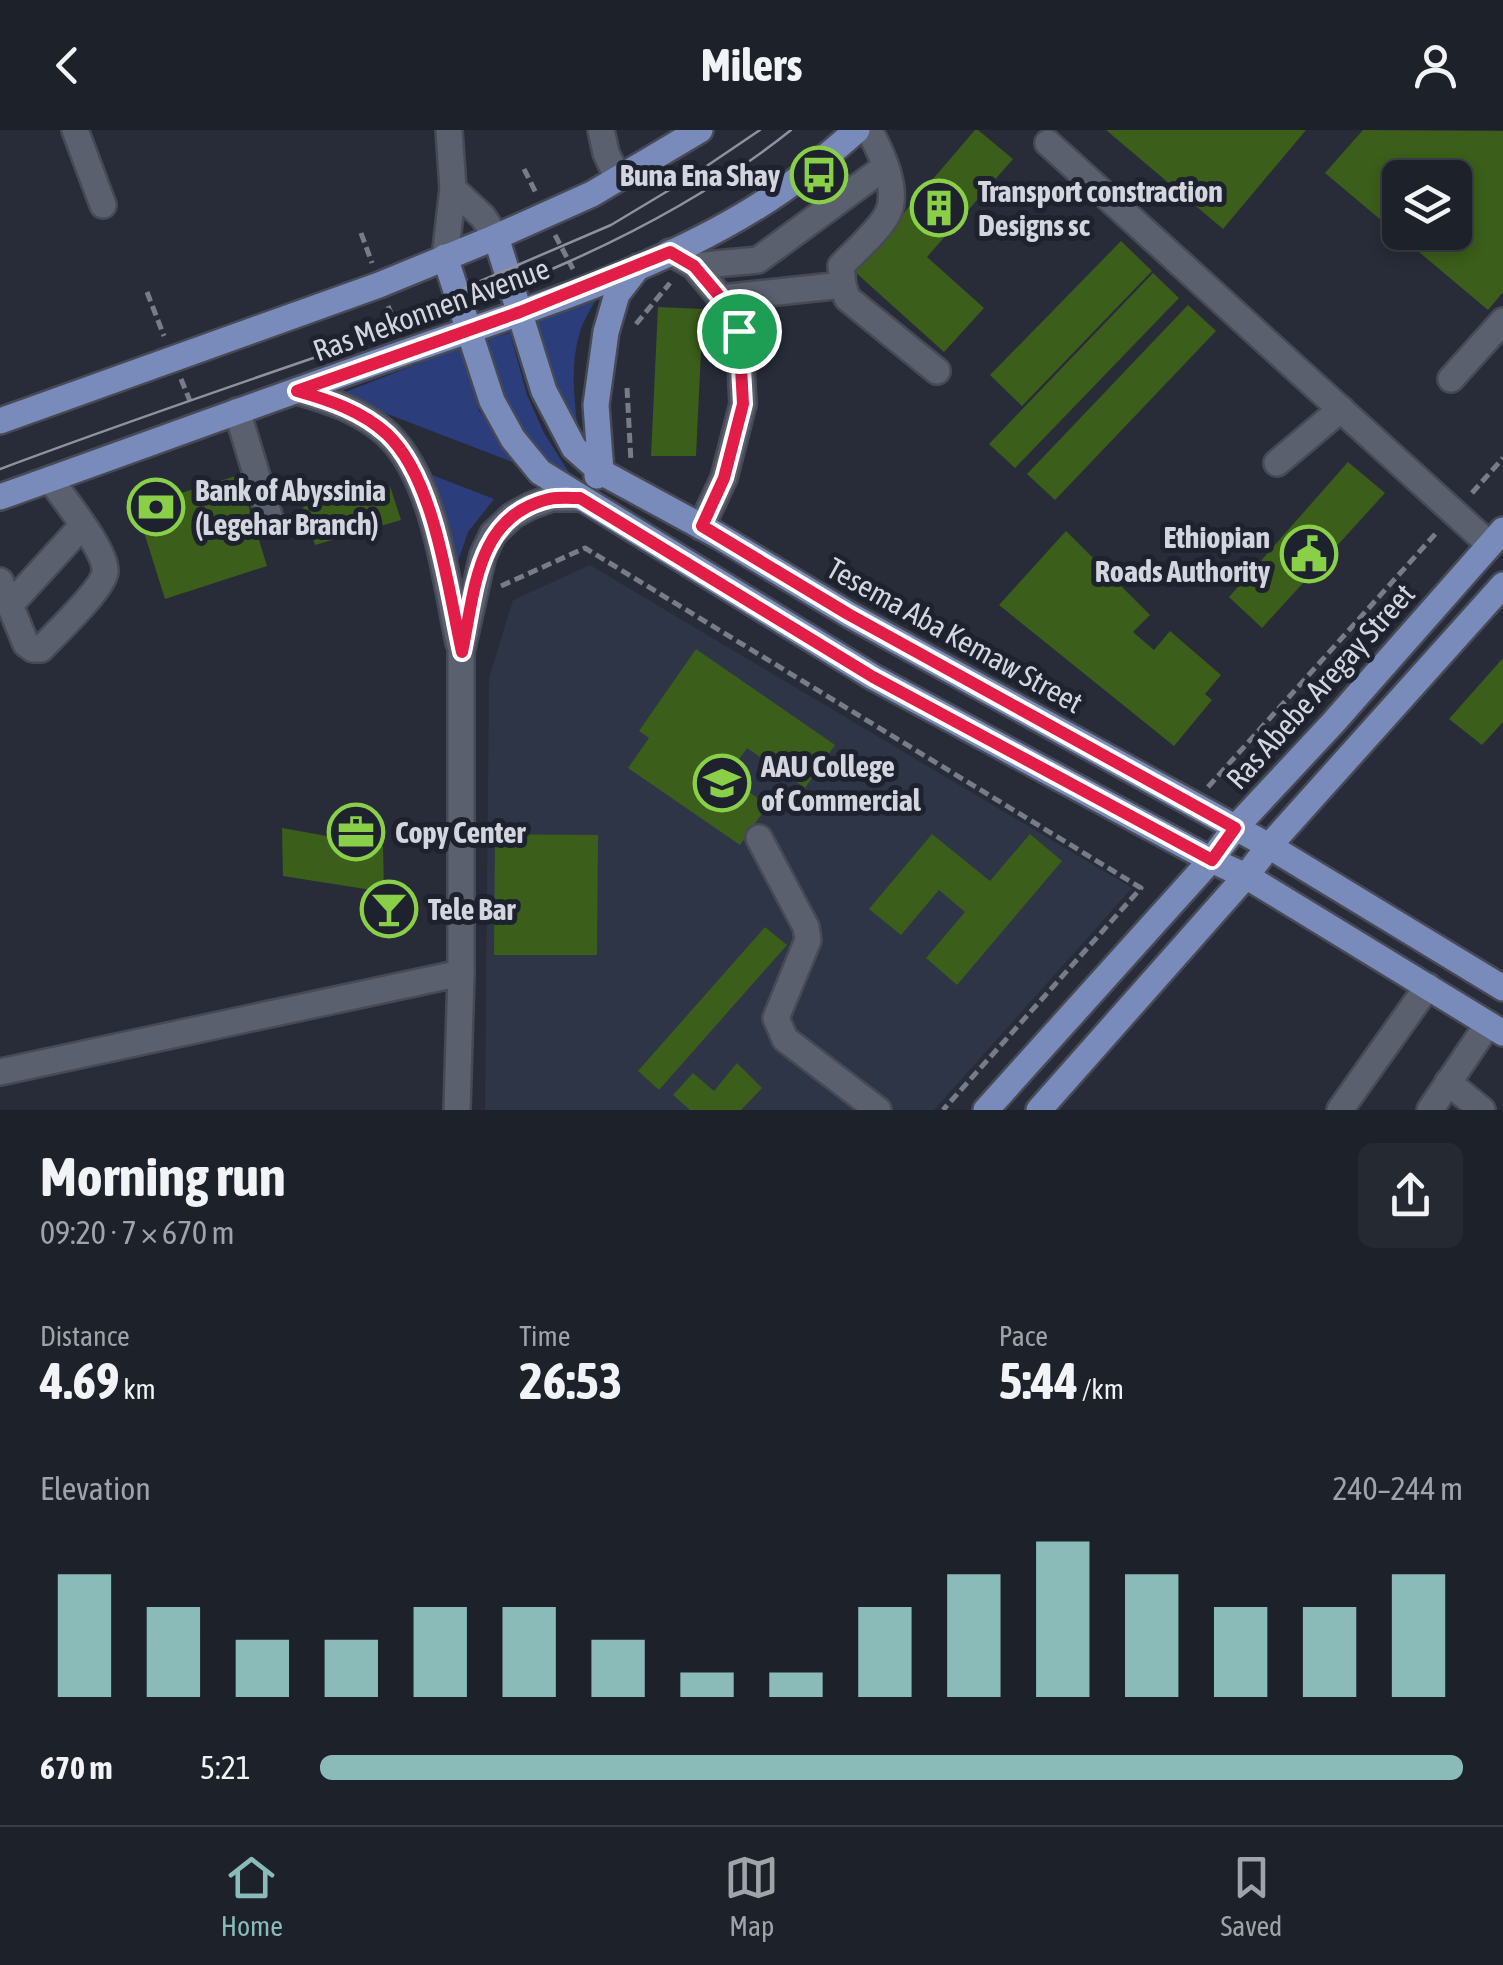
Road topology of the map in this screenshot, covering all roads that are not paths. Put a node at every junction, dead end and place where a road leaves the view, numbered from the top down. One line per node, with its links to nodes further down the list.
1 (75, 130): 11 (street)
2 (450, 130): 10 (street)
3 (601, 130): 9 (street)
4 (700, 130): 9 (main road, Ras Mekonnen Avenue)
5 (857, 130): 13 (main road, Ras Mekonnen Avenue)
6 (869, 130): 8 (street)
7 (1048, 143): 25 (street)
8 (885, 167): 16 (street); 17 (street)
9 (616, 177): 12 (main road, Ras Mekonnen Avenue)
10 (453, 189): 12 (street); 14 (street)
11 (103, 205)
12 (496, 237): 14 (main road, Ras Mekonnen Avenue); 19 (main road, Tesema Aba Kemaw Street)
13 (670, 252): 15 (main road, Ras Mekonnen Avenue); 16 (street)
14 (445, 257): 21 (main road); 27 (main road, Ras Mekonnen Avenue)
15 (638, 266): 19 (main road, Ras Mekonnen Avenue); 29 (main road)
16 (694, 266): 18 (street)
17 (842, 285): 18 (street); 22 (street)
18 (721, 298): 35 (street)
19 (520, 312): 21 (main road, Ras Mekonnen Avenue); 29 (main road, Tesema Aba Kemaw Street)
20 (1503, 320): 23 (street)
21 (469, 331): 24 (main road, Ras Mekonnen Avenue); 32 (main road)
22 (938, 371)
23 (1451, 380)
24 (297, 391): 26 (main road, Ras Mekonnen Avenue); 40 (street)
25 (1341, 409): 28 (street); 36 (street)
26 (237, 411): 30 (main road, Ras Mekonnen Avenue); 33 (street)
27 (5, 415)
28 (1277, 463)
29 (600, 472): 32 (main road); 35 (main road, Tesema Aba Kemaw Street)
30 (50, 479): 31 (main road, Ras Mekonnen Avenue); 34 (street)
31 (0, 497)
32 (580, 498): 40 (street); 44 (main road)
33 (271, 522)
34 (82, 526): 39 (street); 39 (street)
35 (702, 526): 41 (main road, Tesema Aba Kemaw Street)
36 (1496, 538): 41 (main road, Ras Abebe Aregay Street)
37 (0, 581): 39 (street)
38 (1503, 585): 43 (main road)
39 (10, 605)
40 (462, 652): 46 (street)
41 (1235, 828): 43 (main road, Tesema Aba Kemaw Street); 44 (main road, Ras Abebe Aregay Street)
42 (759, 838): 53 (street)
43 (1269, 846): 45 (main road); 48 (main road, Tesema Aba Kemaw Street)
44 (1212, 860): 45 (main road); 54 (main road, Ras Abebe Aregay Street)
45 (1246, 876): 47 (main road); 55 (main road)
46 (461, 973): 50 (street); 52 (street)
47 (1428, 986): 49 (main road); 56 (street)
48 (1503, 988)
49 (1495, 1028): 51 (street)
50 (0, 1072)
51 (1448, 1082): 57 (street); 58 (street)
52 (457, 1110)
53 (878, 1110)
54 (986, 1110)
55 (1039, 1110)
56 (1340, 1110)
57 (1430, 1110)
58 (1482, 1110)

